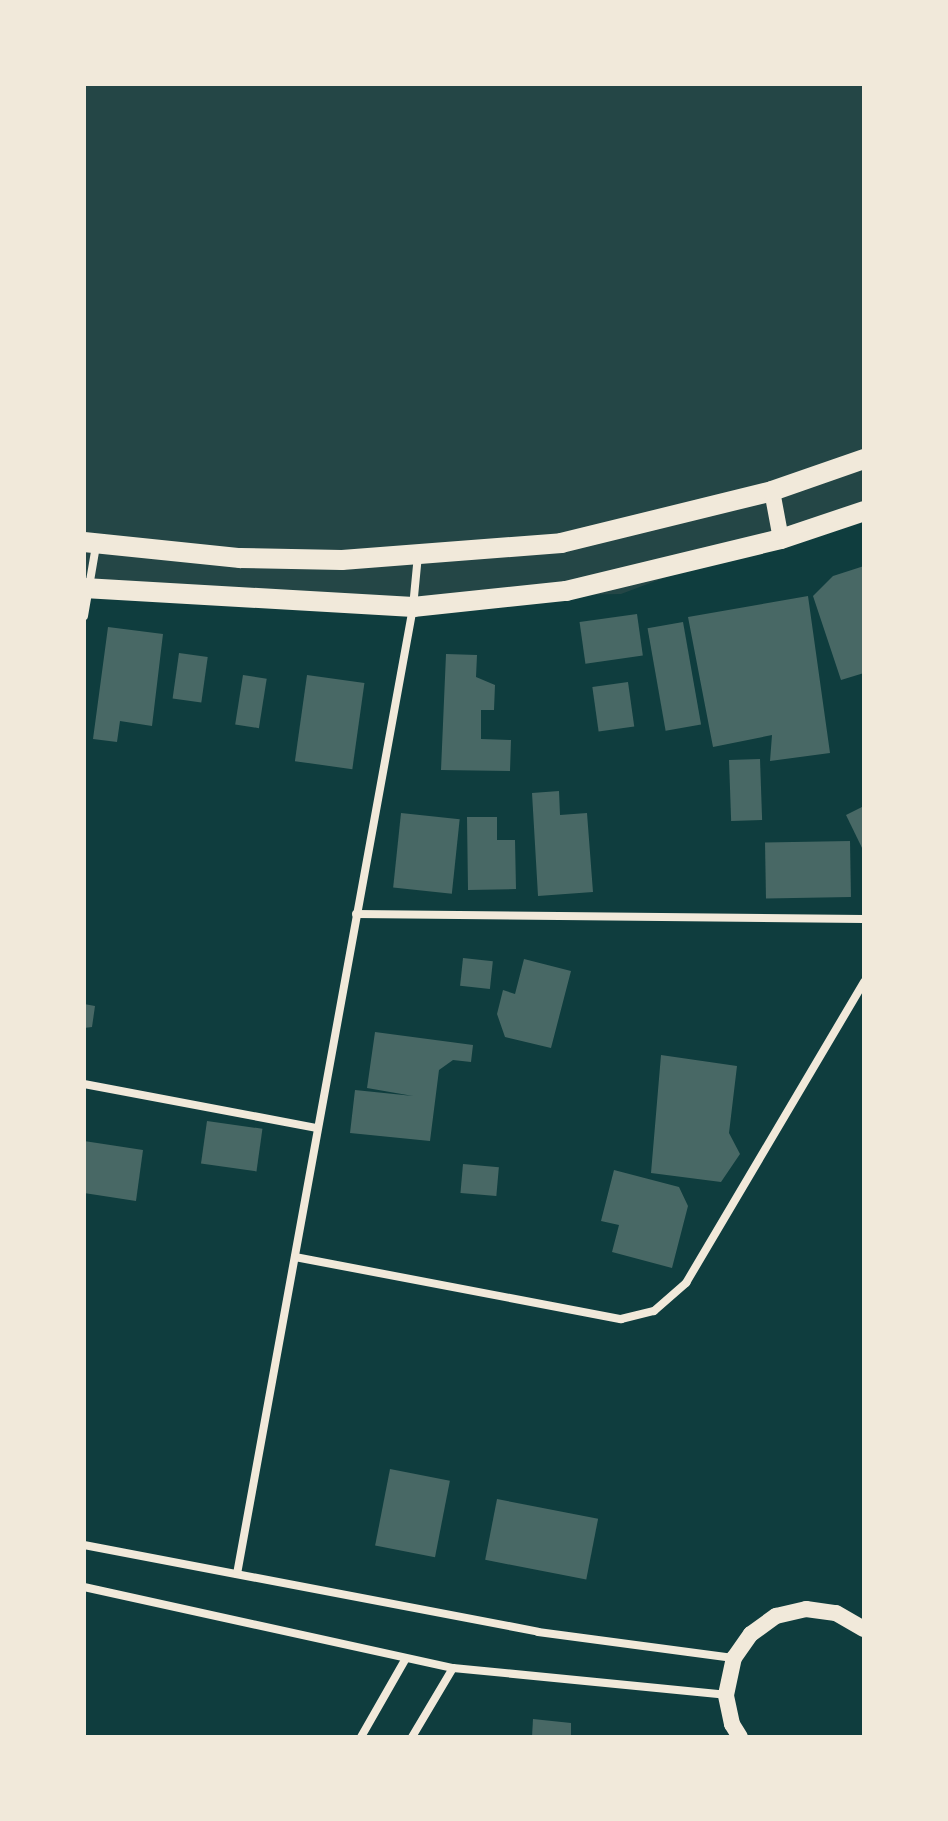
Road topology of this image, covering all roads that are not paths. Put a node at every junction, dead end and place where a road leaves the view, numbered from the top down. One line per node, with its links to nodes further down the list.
1 (864, 459): 2 (main road)
2 (772, 491): 4 (main road); 6 (main road)
3 (864, 511): 4 (main road)
4 (781, 539): 8 (main road)
5 (90, 542): 6 (main road); 7 (street)
6 (418, 554): 8 (street)
7 (86, 589): 8 (main road); 9 (street)
8 (413, 607): 10 (street)
9 (84, 616)
10 (356, 914): 11 (street); 14 (street)
11 (864, 919)
12 (864, 982): 15 (street)
13 (84, 1084): 14 (street)
14 (316, 1128): 15 (street)
15 (295, 1257): 17 (street)
16 (84, 1545): 17 (street)
17 (237, 1574): 20 (street)
18 (84, 1587): 21 (street)
19 (863, 1627): 20 (main road)
20 (734, 1658): 23 (main road)
21 (405, 1660): 22 (street); 24 (street)
22 (453, 1668): 23 (street); 25 (street)
23 (726, 1695): 26 (main road)
24 (361, 1737)
25 (412, 1737)
26 (740, 1737)

